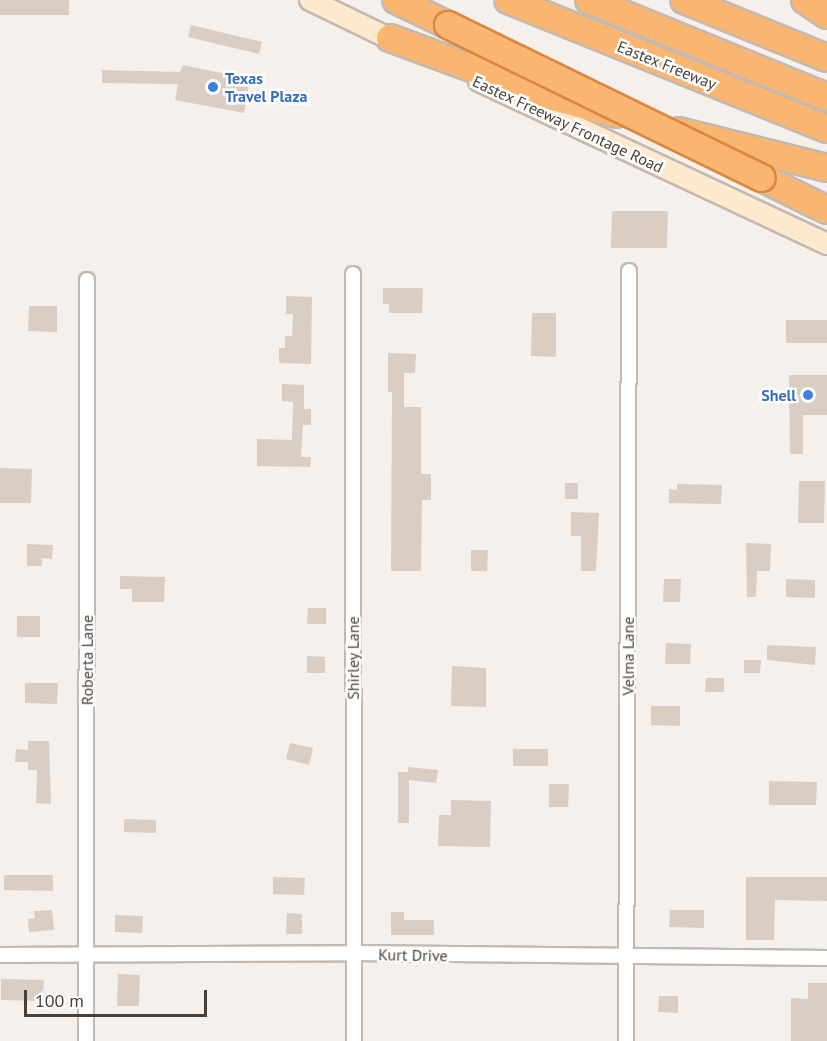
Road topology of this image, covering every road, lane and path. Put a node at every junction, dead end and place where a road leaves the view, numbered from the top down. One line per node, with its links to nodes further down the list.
1 (310, 0): 8 (main road, Eastex Freeway Frontage Road)
2 (396, 0): 13 (highway, bridge)
3 (508, 0): 11 (highway, Eastex Freeway)
4 (589, 0): 10 (highway)
5 (684, 0): 9 (highway)
6 (805, 0): 7 (highway)
7 (827, 15)
8 (390, 38): 12 (highway); 16 (main road, Eastex Freeway Frontage Road)
9 (827, 58)
10 (827, 97)
11 (827, 129)
12 (827, 168)
13 (762, 178): 14 (highway); 15 (highway)
14 (827, 197)
15 (827, 210)
16 (827, 244)
17 (629, 271): 23 (street, Velma Lane)
18 (353, 274): 20 (street, Shirley Lane)
19 (87, 280): 21 (street, Roberta Lane)
20 (353, 953): 21 (street, Kurt Drive); 23 (street, Kurt Drive); 26 (street, Shirley Lane)
21 (87, 955): 22 (street, Kurt Drive); 25 (street, Roberta Lane)
22 (0, 956)
23 (627, 957): 24 (street, Kurt Drive); 27 (street, Velma Lane)
24 (827, 958)
25 (86, 1041)
26 (354, 1041)
27 (627, 1041)

